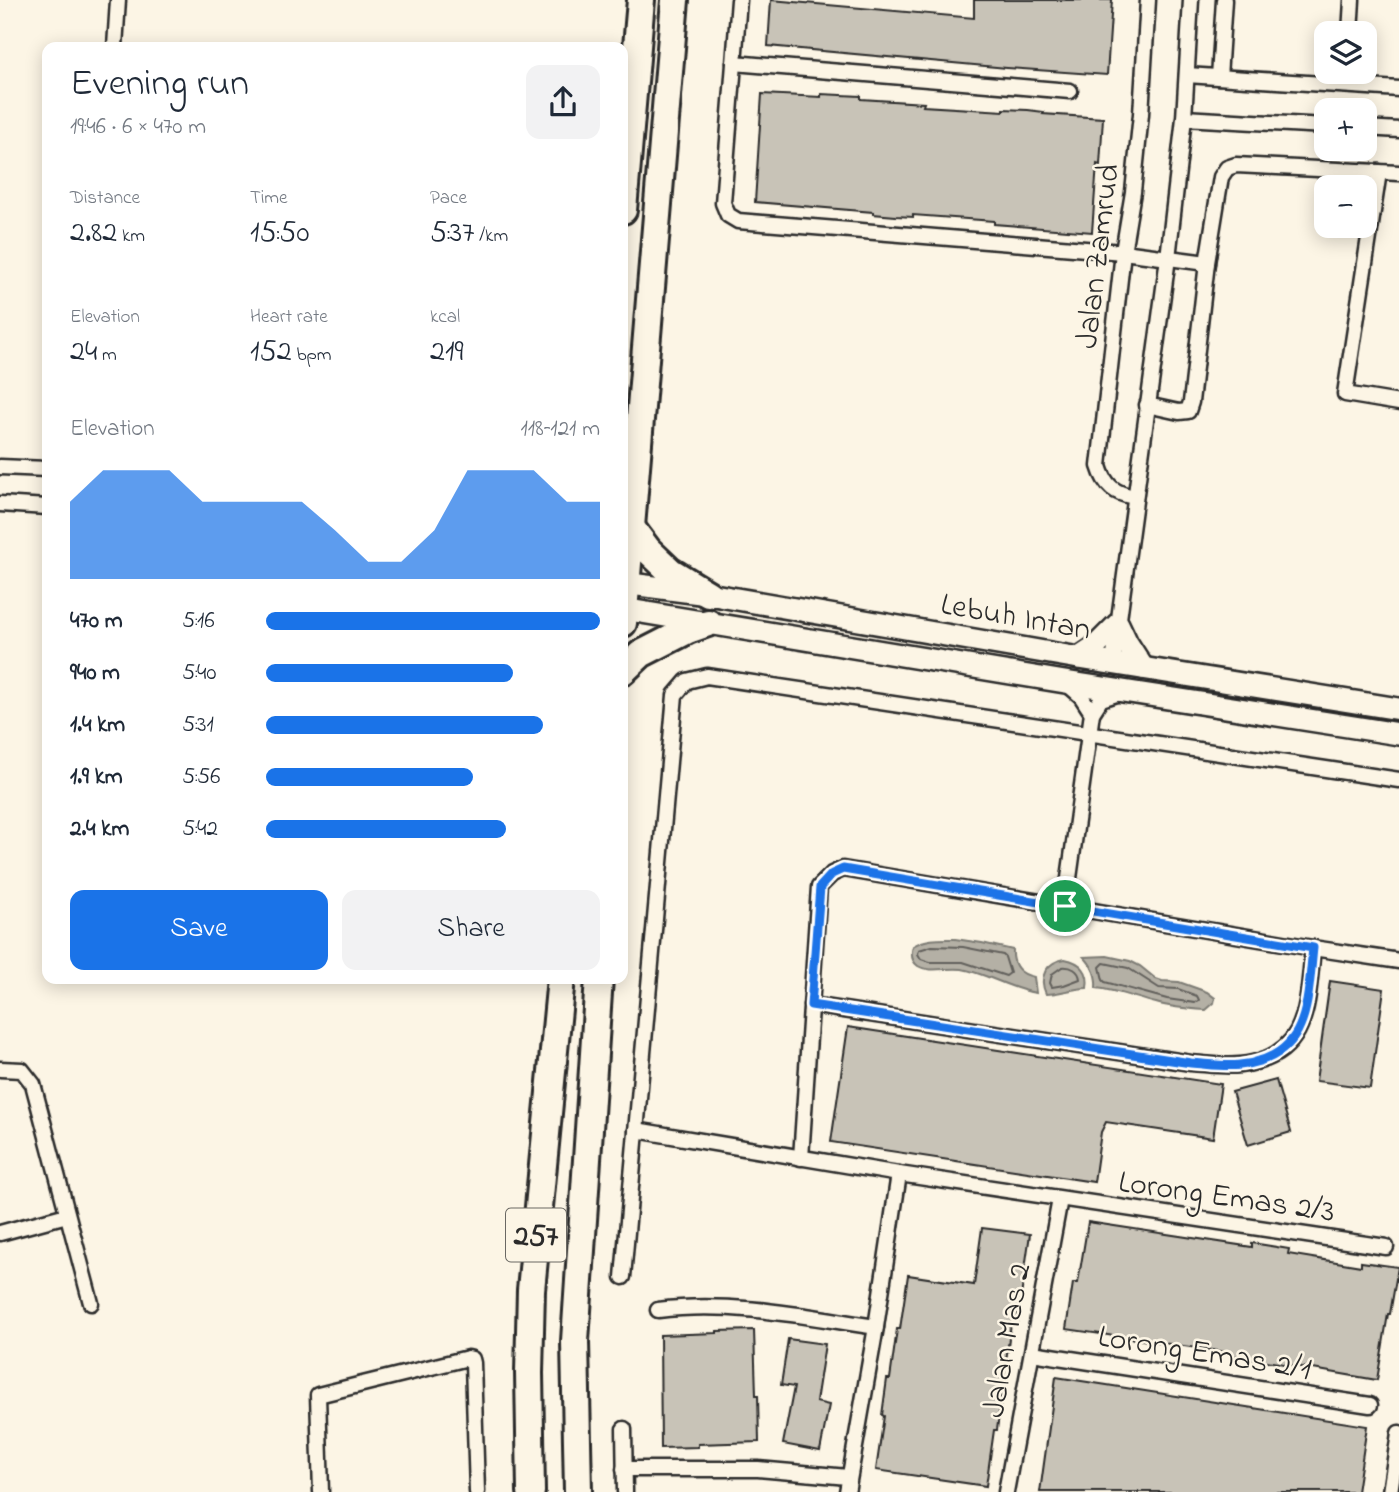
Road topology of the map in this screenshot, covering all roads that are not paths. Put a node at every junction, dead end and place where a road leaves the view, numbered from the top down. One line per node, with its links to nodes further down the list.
1 (118, 0): 10 (street)
2 (641, 0): 22 (highway)
3 (675, 0): 35 (highway)
4 (739, 0): 11 (street)
5 (1148, 0): 25 (street, Jalan Zamrud)
6 (1191, 0): 12 (street)
7 (1224, 0): 13 (street)
8 (1352, 0): 9 (street)
9 (1351, 21)
10 (115, 42)
11 (734, 63): 17 (street); 25 (street)
12 (1187, 75): 13 (street); 18 (street)
13 (1219, 78): 14 (street)
14 (1314, 79)
15 (1374, 84): 16 (street)
16 (1399, 89)
17 (1070, 91)
18 (1184, 118): 19 (street); 26 (street)
19 (1314, 125)
20 (1377, 129): 21 (street)
21 (1399, 130)
22 (628, 137)
23 (1379, 172): 24 (street); 27 (street); 28 (street)
24 (1399, 173)
25 (1123, 253): 26 (street); 32 (street, Jalan Zamrud)
26 (1168, 258): 27 (street); 29 (street)
27 (1207, 262): 29 (street)
28 (1399, 402)
29 (1147, 405): 32 (street)
30 (0, 467): 31 (street)
31 (42, 469)
32 (1135, 498): 41 (street)
33 (0, 504): 34 (street)
34 (42, 507)
35 (630, 526): 36 (highway); 38 (highway)
36 (628, 545)
37 (628, 584): 38 (main road, Lebuh Intan)
38 (708, 594): 42 (main road, Lebuh Intan)
39 (628, 615): 40 (main road, Lebuh Intan)
40 (708, 623): 44 (highway); 46 (main road, Lebuh Intan)
41 (1118, 624): 42 (main road); 43 (street); 45 (main road)
42 (1079, 658): 43 (main road, Lebuh Intan)
43 (1113, 663): 45 (main road, Lebuh Intan)
44 (628, 666)
45 (1143, 668): 48 (main road, Lebuh Intan)
46 (1065, 682): 47 (main road, Lebuh Intan); 49 (street)
47 (1124, 691): 49 (street); 51 (main road, Lebuh Intan)
48 (1399, 709)
49 (1092, 713): 50 (street)
50 (1089, 734): 52 (street); 53 (street); 60 (street)
51 (1399, 734)
52 (1399, 780)
53 (1065, 906): 54 (street); 58 (street)
54 (1313, 948): 55 (street); 58 (street)
55 (1399, 961)
56 (560, 984): 79 (highway, 257)
57 (599, 984): 80 (highway, 257)
58 (811, 1005): 61 (street)
59 (0, 1069): 64 (street)
60 (636, 1130): 61 (street, Lorong Emas 2/3); 67 (street)
61 (801, 1158): 62 (street, Lorong Emas 2/3)
62 (899, 1174): 63 (street, Lorong Emas 2/3); 70 (street)
63 (1060, 1199): 66 (street, Lorong Emas 2/3); 71 (street, Jalan Mas 2)
64 (67, 1215): 65 (street); 68 (street)
65 (0, 1233)
66 (1386, 1247)
67 (624, 1277)
68 (91, 1303)
69 (658, 1310): 70 (street)
70 (876, 1327): 76 (street)
71 (1032, 1353): 72 (street, Lorong Emas 2/1); 83 (street, Jalan Mas 2)
72 (1370, 1405)
73 (624, 1429): 75 (street)
74 (1399, 1433): 84 (street)
75 (624, 1469): 76 (street); 81 (street)
76 (848, 1477): 82 (street)
77 (321, 1492): 78 (street)
78 (477, 1492)
79 (531, 1492)
80 (578, 1492)
81 (625, 1492)
82 (847, 1492)
83 (1006, 1492)
84 (1390, 1492)

